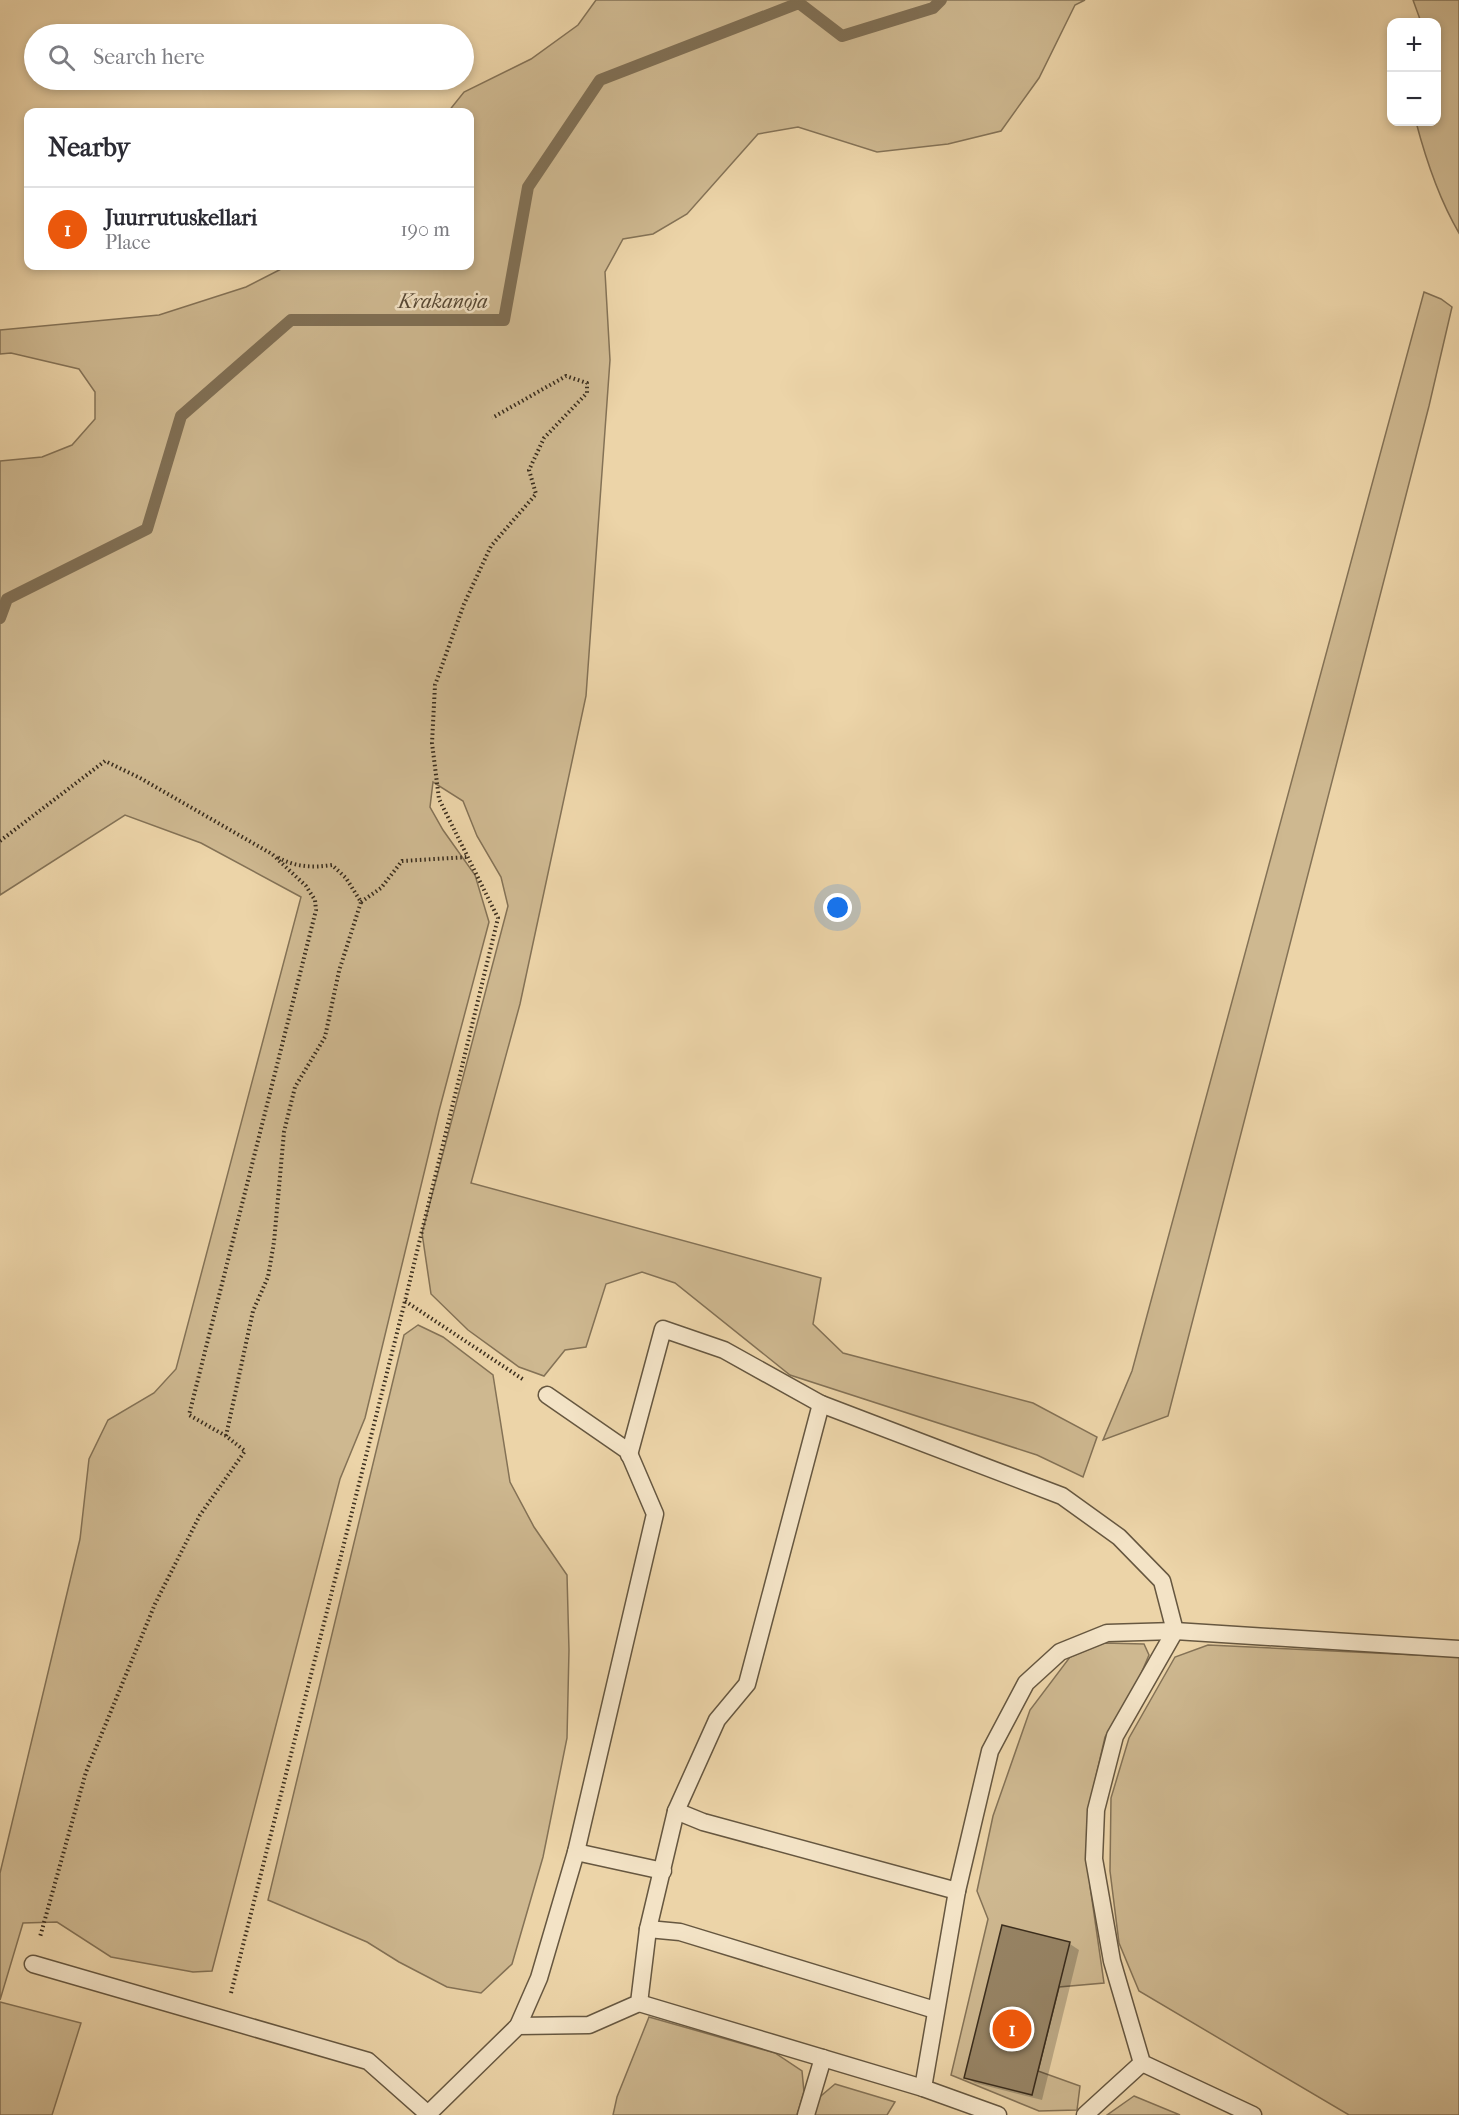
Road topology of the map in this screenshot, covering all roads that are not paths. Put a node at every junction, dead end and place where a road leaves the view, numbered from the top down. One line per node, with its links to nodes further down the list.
1 (547, 1395): 3 (lane)
2 (821, 1404): 3 (lane); 4 (lane); 6 (lane)
3 (629, 1455): 7 (lane)
4 (1175, 1630): 5 (lane); 9 (lane); 16 (lane)
5 (1459, 1649)
6 (676, 1811): 8 (lane); 9 (lane)
7 (576, 1852): 8 (lane); 14 (lane)
8 (663, 1871): 10 (lane)
9 (957, 1891): 13 (lane)
10 (648, 1929): 12 (lane); 13 (lane)
11 (33, 1964): 18 (lane)
12 (639, 2003): 14 (lane); 15 (lane)
13 (935, 2010): 17 (lane)
14 (518, 2026): 18 (lane)
15 (823, 2058): 17 (lane); 19 (lane)
16 (1142, 2063): 21 (lane); 22 (lane)
17 (923, 2088): 20 (lane)
18 (428, 2115)
19 (806, 2115)
20 (998, 2115)
21 (1085, 2115)
22 (1253, 2115)

